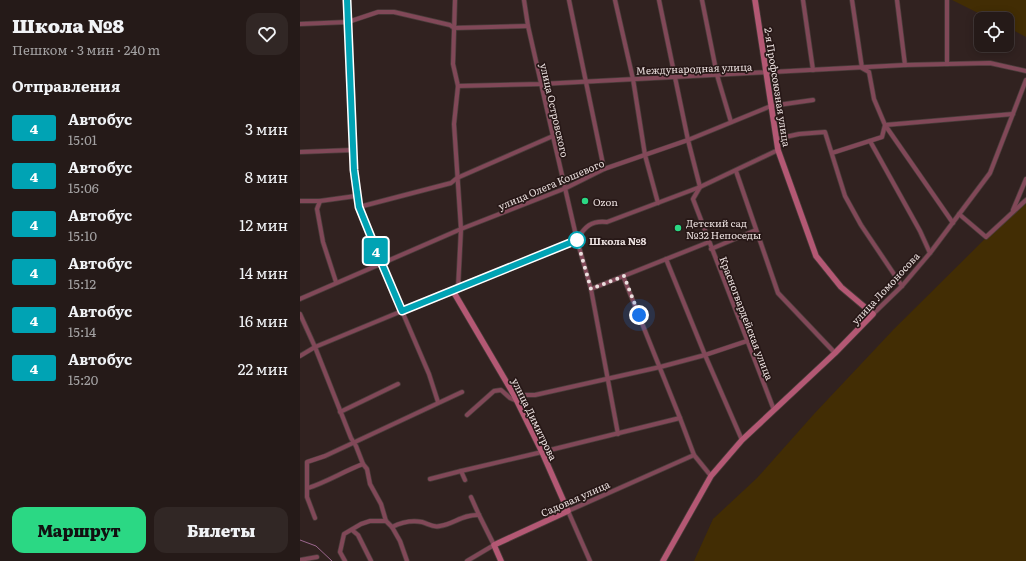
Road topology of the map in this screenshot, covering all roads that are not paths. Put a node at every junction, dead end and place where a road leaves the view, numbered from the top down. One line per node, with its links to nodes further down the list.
1 (347, 0): 13 (street)
2 (455, 0): 16 (street)
3 (524, 0): 15 (street, улица Островского)
4 (569, 0): 27 (street)
5 (615, 0): 25 (street)
6 (658, 0): 24 (street, Красногвардейская улица)
7 (702, 0): 23 (street)
8 (755, 0): 22 (street, 2-я Профсоюзная улица)
9 (803, 0): 20 (street)
10 (852, 0): 19 (street)
11 (897, 0): 18 (street)
12 (947, 0): 17 (street)
13 (348, 22): 14 (street); 16 (street); 39 (street)
14 (300, 24)
15 (528, 26): 16 (street); 28 (street, улица Островского)
16 (454, 28): 29 (street)
17 (947, 64): 18 (street, Международная улица); 21 (street, Международная улица)
18 (905, 65): 19 (street, Международная улица)
19 (862, 68): 20 (street, Международная улица); 34 (street)
20 (813, 70): 22 (street, Международная улица)
21 (1026, 71)
22 (766, 73): 23 (street, Международная улица); 31 (street, 2-я Профсоюзная улица)
23 (717, 75): 24 (street, Международная улица); 33 (street)
24 (676, 77): 25 (street, Международная улица); 37 (street, Красногвардейская улица)
25 (633, 79): 27 (street, Международная улица); 43 (street)
26 (1026, 80): 32 (street, улица Ломоносова)
27 (585, 82): 28 (street, Международная улица); 44 (street)
28 (541, 84): 29 (street, Международная улица); 35 (street, улица Островского)
29 (458, 86): 46 (street)
30 (813, 100): 31 (street, улица Олега Кошевого)
31 (771, 106): 33 (street, улица Олега Кошевого); 36 (street, 2-я Профсоюзная улица)
32 (1013, 114): 34 (street); 57 (street, улица Ломоносова)
33 (731, 122): 37 (street, улица Олега Кошевого)
34 (885, 125): 38 (street); 58 (street)
35 (553, 136): 46 (street); 49 (street, улица Островского)
36 (776, 139): 40 (street, 2-я Профсоюзная улица); 42 (street)
37 (688, 140): 43 (street, улица Олега Кошевого); 48 (street, Красногвардейская улица)
38 (870, 140): 42 (street); 64 (street)
39 (353, 150): 41 (street); 50 (street)
40 (778, 150): 45 (street); 75 (street, 2-я Профсоюзная улица)
41 (300, 152)
42 (832, 153): 69 (street)
43 (645, 155): 44 (street, улица Олега Кошевого); 54 (street)
44 (604, 169): 49 (street, улица Олега Кошевого)
45 (736, 171): 48 (street); 60 (street)
46 (457, 178): 55 (street); 59 (street)
47 (1026, 179): 56 (street)
48 (700, 187): 54 (street); 62 (street, Красногвардейская улица)
49 (566, 188): 59 (street, улица Олега Кошевого); 61 (street, улица Островского)
50 (356, 196): 53 (street); 55 (street)
51 (1026, 200): 56 (street)
52 (300, 201): 53 (street)
53 (320, 201): 68 (street)
54 (658, 203): 61 (street)
55 (359, 207): 66 (street)
56 (1012, 212): 57 (street)
57 (959, 214): 58 (street, улица Ломоносова)
58 (953, 223): 64 (street, улица Ломоносова)
59 (461, 229): 66 (street, улица Олега Кошевого); 71 (street)
60 (756, 230): 63 (street); 78 (street)
61 (577, 240): 70 (street, улица Островского); 71 (street)
62 (709, 242): 63 (street, Красногвардейская улица); 65 (street)
63 (711, 249): 76 (street, Красногвардейская улица)
64 (930, 253): 69 (street, улица Ломоносова)
65 (666, 259): 67 (street); 79 (street)
66 (382, 264): 68 (street, улица Олега Кошевого); 73 (street)
67 (624, 276): 70 (street); 81 (street)
68 (336, 282): 72 (street, улица Олега Кошевого)
69 (902, 286): 75 (street, улица Ломоносова)
70 (591, 289): 82 (street, улица Островского)
71 (456, 290): 73 (street); 85 (street, улица Димитрова)
72 (300, 299)
73 (402, 311): 77 (street); 86 (street)
74 (300, 314): 77 (street)
75 (873, 314): 78 (street, улица Ломоносова)
76 (747, 341): 79 (street); 87 (street, Красногвардейская улица)
77 (315, 347): 80 (street); 88 (street)
78 (835, 353): 87 (street, улица Ломоносова)
79 (705, 355): 81 (street); 92 (street)
80 (300, 356)
81 (660, 367): 82 (street); 90 (street)
82 (608, 378): 85 (street); 91 (street, улица Островского)
83 (398, 384): 88 (street)
84 (462, 392): 86 (street)
85 (515, 398): 89 (street); 94 (street, улица Димитрова)
86 (438, 402): 93 (street)
87 (774, 410): 92 (street, улица Ломоносова)
88 (340, 412): 93 (street)
89 (467, 415)
90 (680, 418): 91 (street); 95 (street)
91 (618, 434): 94 (street)
92 (742, 440): 98 (street, улица Ломоносова)
93 (354, 442): 96 (street); 101 (street)
94 (542, 452): 97 (street); 103 (street, улица Димитрова)
95 (694, 455): 98 (street); 103 (street, Садовая улица)
96 (363, 464): 101 (street); 106 (street)
97 (461, 470): 99 (street); 100 (street)
98 (712, 476): 118 (street, улица Ломоносова)
99 (430, 480)
100 (464, 480)
101 (308, 488): 105 (street)
102 (471, 497): 104 (street)
103 (568, 511): 109 (street, Садовая улица); 117 (street, улица Димитрова)
104 (478, 515): 107 (street); 109 (street)
105 (315, 518)
106 (386, 521): 107 (street); 108 (street)
107 (392, 527): 114 (street)
108 (352, 530): 112 (street); 113 (street)
109 (494, 545): 115 (street, Садовая улица); 116 (street)
110 (317, 556): 111 (street)
111 (300, 560)
112 (345, 561)
113 (371, 561)
114 (407, 561)
115 (466, 561)
116 (501, 561)
117 (590, 561)
118 (663, 561)

